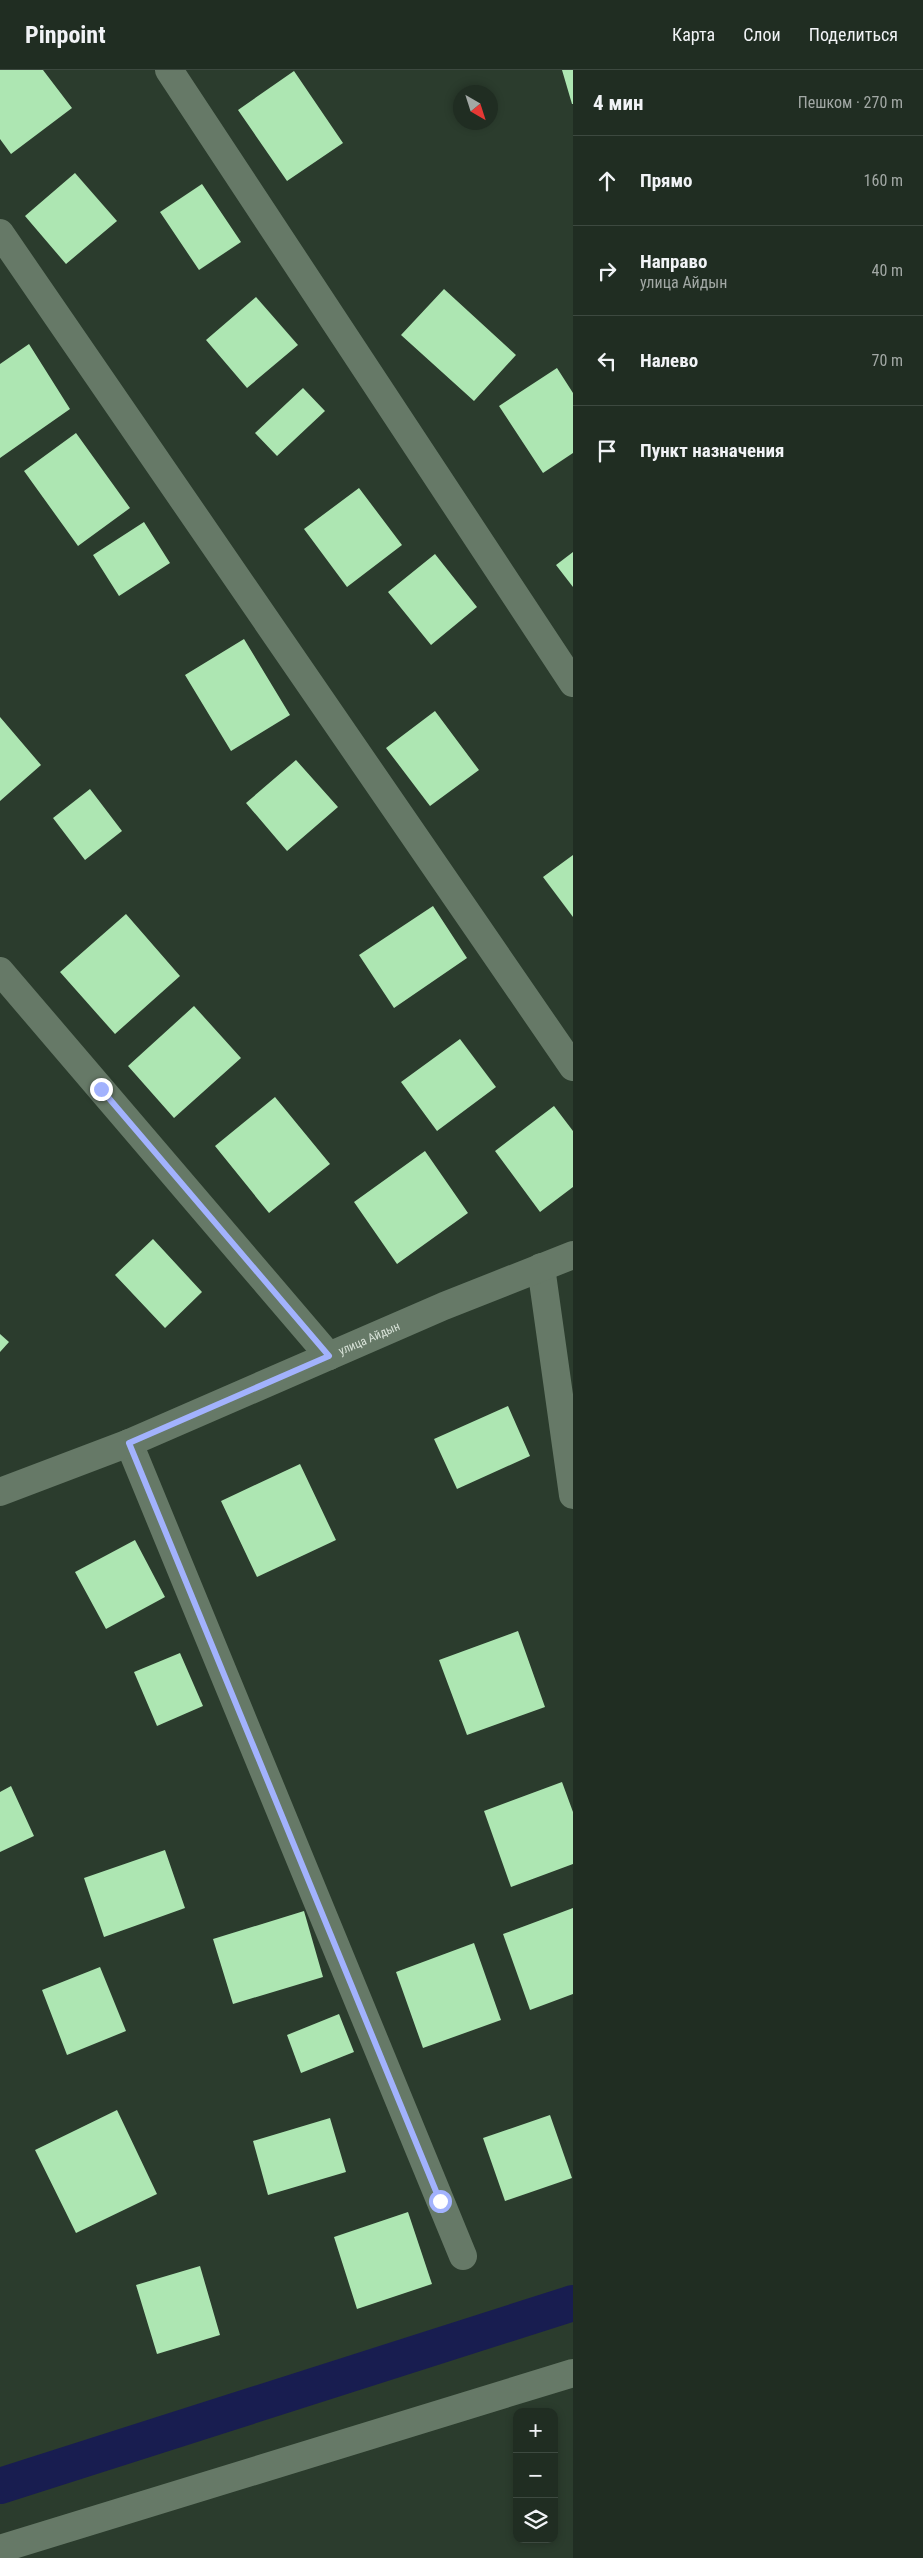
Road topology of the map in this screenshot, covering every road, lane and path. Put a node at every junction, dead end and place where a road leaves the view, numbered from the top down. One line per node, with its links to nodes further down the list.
1 (169, 70): 3 (street)
2 (0, 233): 5 (street)
3 (573, 683)
4 (0, 971): 8 (street)
5 (573, 1068)
6 (573, 1255): 7 (street, улица Айдын)
7 (541, 1267): 8 (street, улица Айдын); 11 (street)
8 (329, 1356): 9 (street, улица Айдын)
9 (129, 1443): 10 (street, улица Айдын); 12 (street)
10 (0, 1492)
11 (573, 1495)
12 (463, 2256)
13 (573, 2373): 14 (street)
14 (0, 2549)

